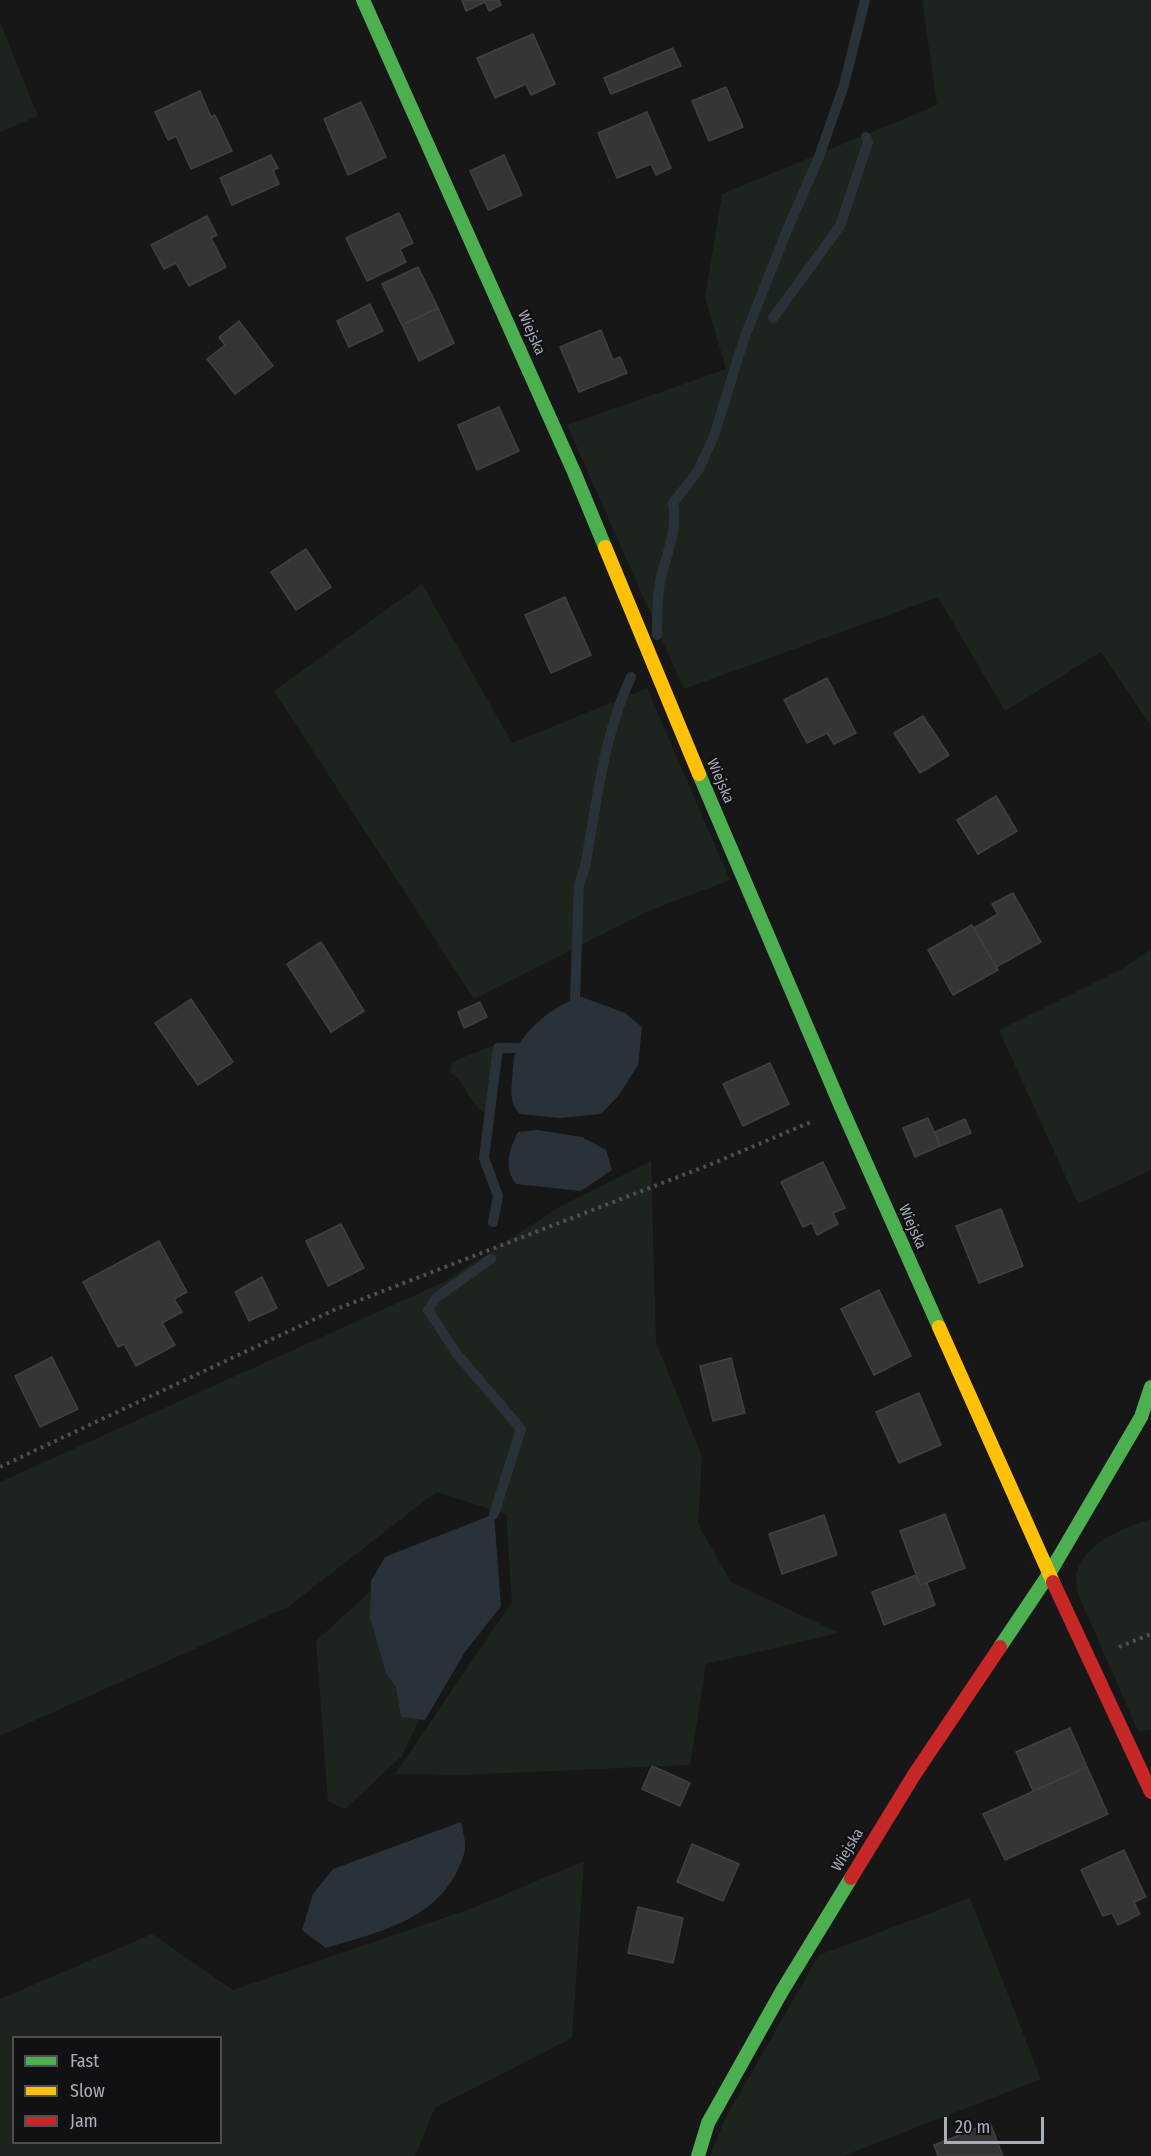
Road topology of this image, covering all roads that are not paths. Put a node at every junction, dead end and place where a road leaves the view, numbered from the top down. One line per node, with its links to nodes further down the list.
1 (363, 0): 3 (street, Wiejska)
2 (1151, 1388): 3 (street, Wiejska)
3 (1049, 1574): 4 (street, Wiejska); 5 (street, Wiejska)
4 (1151, 1792)
5 (698, 2156)

